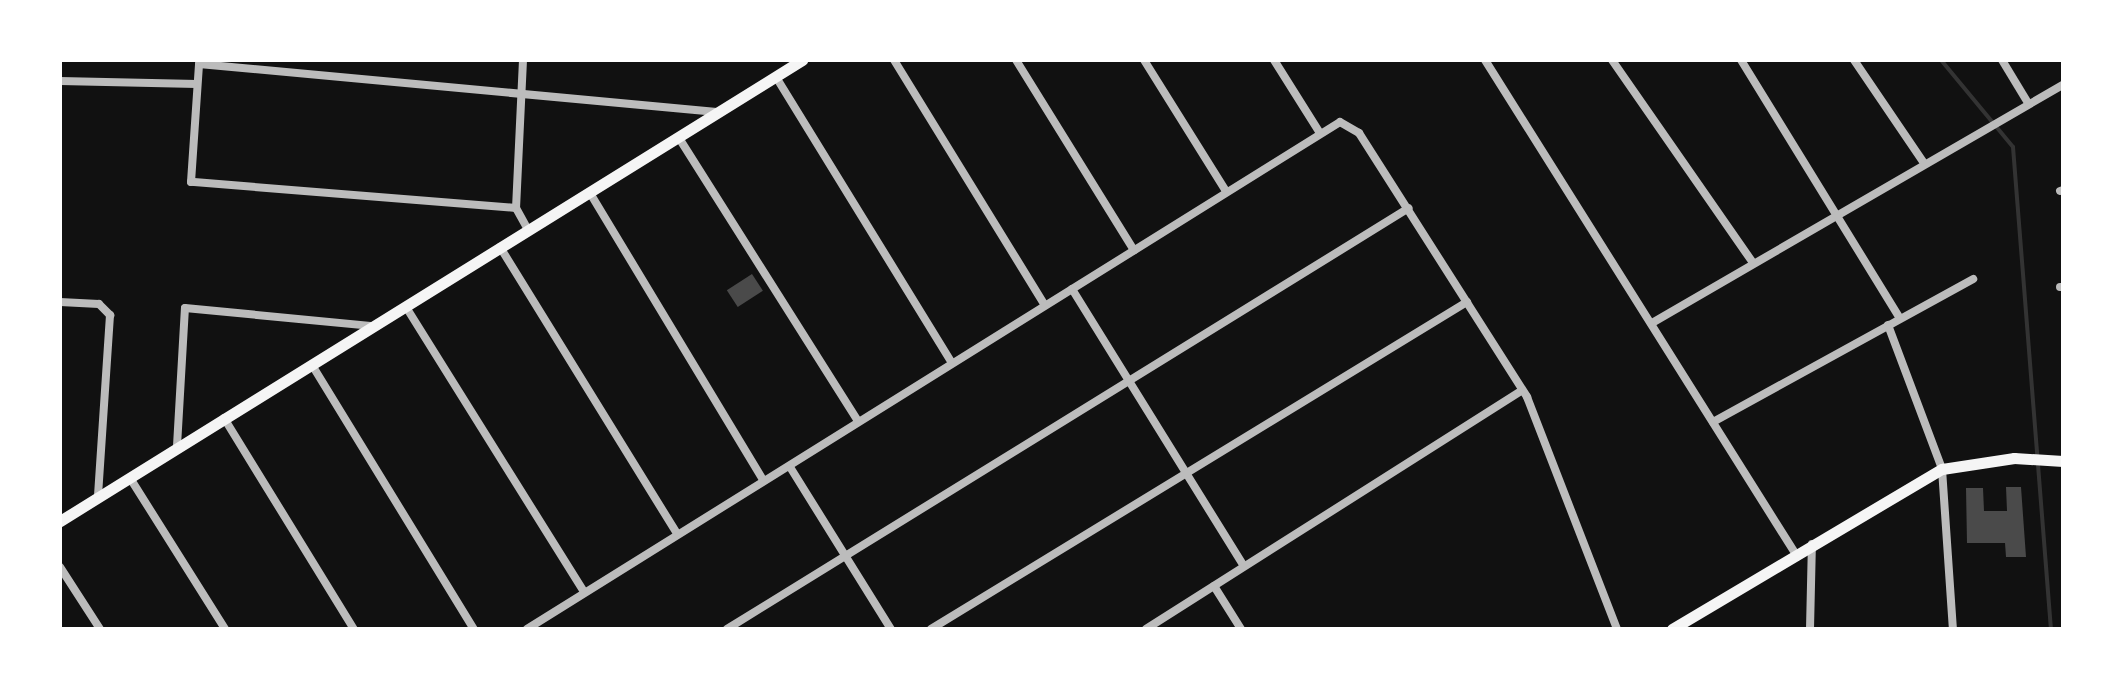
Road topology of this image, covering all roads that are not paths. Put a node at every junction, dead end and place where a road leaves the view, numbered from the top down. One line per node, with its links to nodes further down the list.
1 (523, 60): 16 (street)
2 (802, 60): 12 (main road)
3 (894, 60): 35 (street)
4 (1016, 60): 29 (street)
5 (1144, 60): 22 (street)
6 (1274, 60): 19 (street)
7 (1485, 60): 38 (street)
8 (1612, 60): 30 (street)
9 (1741, 60): 26 (street)
10 (1854, 60): 21 (street)
11 (2002, 60): 17 (street)
12 (776, 77): 18 (main road); 41 (street)
13 (60, 81): 14 (street)
14 (197, 84): 16 (street); 24 (street)
15 (2063, 85): 17 (street)
16 (521, 96): 18 (street); 24 (street)
17 (2028, 103): 21 (street)
18 (717, 113): 20 (main road)
19 (1320, 133): 22 (street); 25 (street)
20 (679, 138): 23 (main road); 46 (street)
21 (1924, 163): 26 (street)
22 (1226, 191): 29 (street)
23 (590, 193): 27 (main road); 54 (street)
24 (516, 208): 27 (street)
25 (1409, 208): 34 (street); 43 (street)
26 (1835, 213): 30 (street); 37 (street)
27 (528, 230): 28 (main road)
28 (500, 247): 36 (main road); 57 (street)
29 (1134, 250): 32 (street)
30 (1753, 263): 38 (street)
31 (1973, 279): 37 (street)
32 (1072, 289): 35 (street); 43 (street)
33 (60, 302): 55 (street)
34 (1467, 302): 44 (street); 52 (street)
35 (1045, 305): 41 (street)
36 (406, 307): 40 (main road); 64 (street)
37 (1900, 318): 39 (street)
38 (1652, 323): 47 (street)
39 (1888, 325): 47 (street); 51 (street)
40 (373, 326): 42 (main road); 48 (street)
41 (951, 361): 46 (street)
42 (312, 365): 45 (main road); 68 (street)
43 (1126, 377): 52 (street); 60 (street)
44 (1520, 392): 61 (street); 75 (street)
45 (224, 418): 48 (main road); 67 (street)
46 (858, 421): 50 (street)
47 (1713, 422): 59 (street)
48 (177, 446): 53 (main road)
49 (2058, 460): 51 (main road)
50 (790, 467): 54 (street); 60 (street)
51 (1942, 469): 58 (main road); 78 (street)
52 (1187, 473): 61 (street); 72 (street)
53 (130, 478): 55 (main road); 66 (street)
54 (764, 481): 57 (street)
55 (98, 498): 56 (main road)
56 (60, 521)
57 (677, 534): 64 (street)
58 (1812, 543): 59 (main road); 77 (street)
59 (1795, 553): 76 (main road)
60 (846, 554): 70 (street); 71 (street)
61 (1243, 565): 63 (street)
62 (60, 567): 65 (street)
63 (1214, 586): 73 (street); 74 (street)
64 (584, 592): 69 (street)
65 (100, 629)
66 (225, 629)
67 (354, 629)
68 (474, 629)
69 (527, 629)
70 (727, 629)
71 (891, 629)
72 (931, 629)
73 (1146, 629)
74 (1241, 629)
75 (1617, 629)
76 (1672, 629)
77 (1810, 629)
78 (1953, 629)

